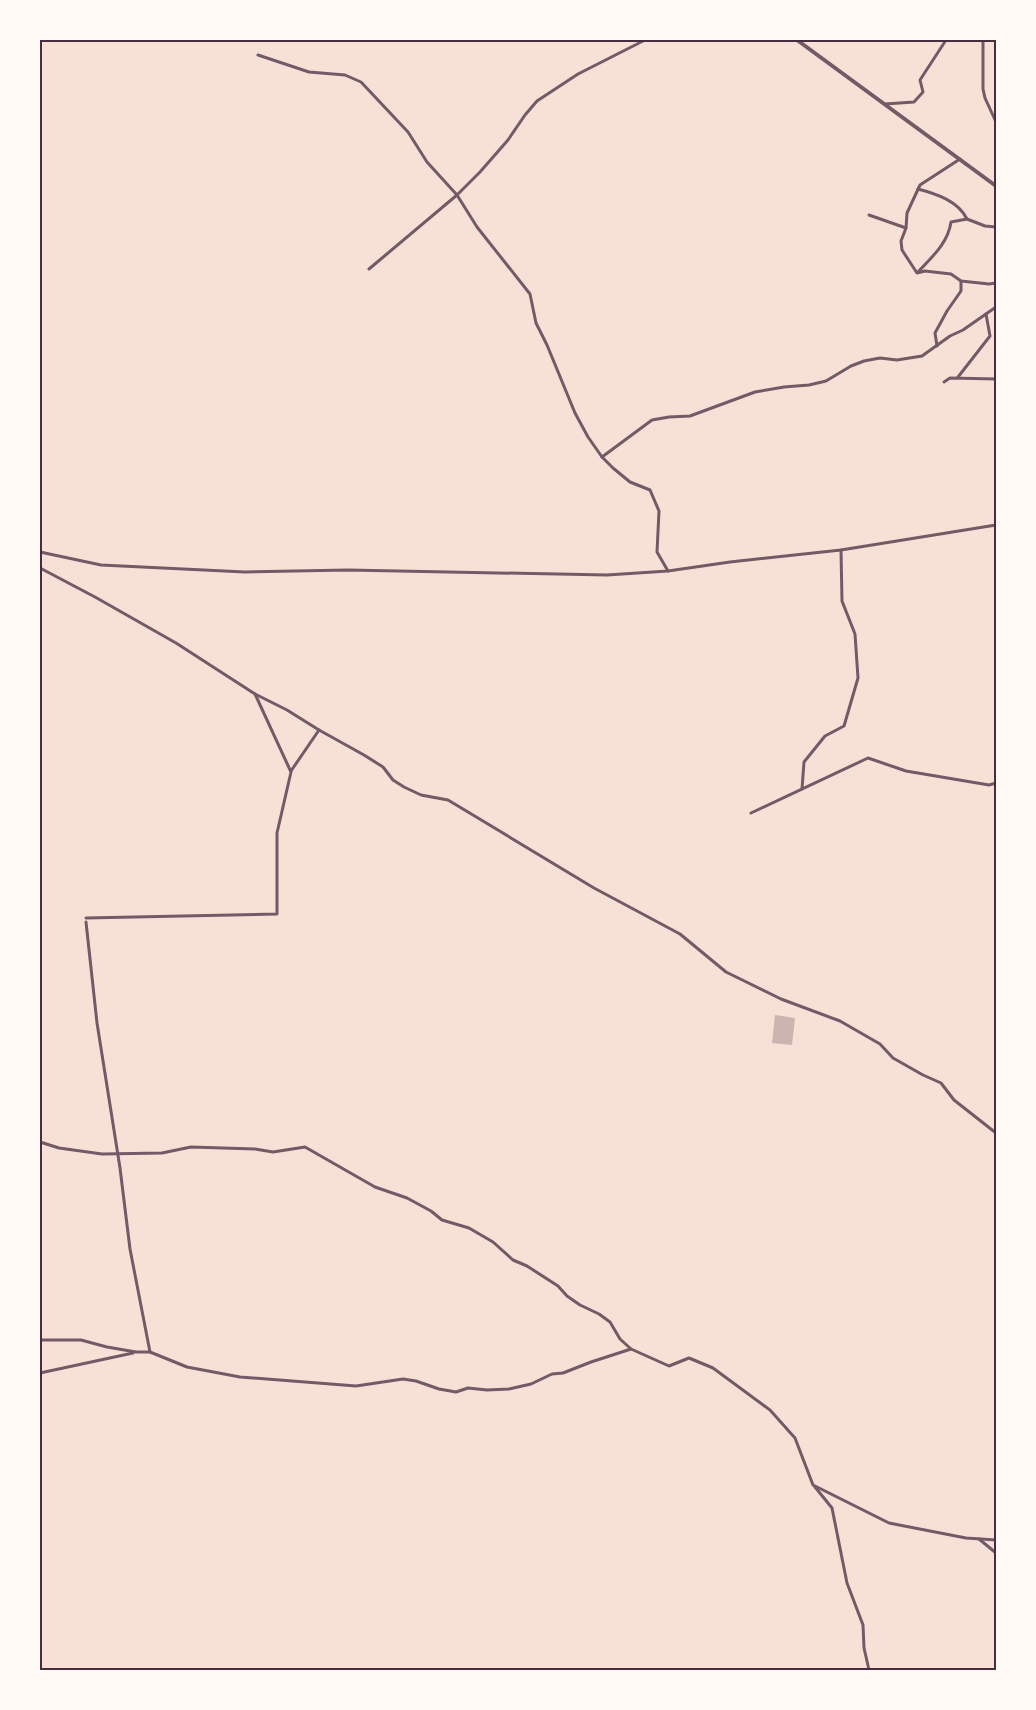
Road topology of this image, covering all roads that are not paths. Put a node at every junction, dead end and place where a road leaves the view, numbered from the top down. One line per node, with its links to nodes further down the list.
1 (645, 40): 12 (street)
2 (797, 40): 5 (street)
3 (946, 40): 7 (street)
4 (983, 40): 8 (street)
5 (804, 42): 7 (street)
6 (258, 55): 12 (street)
7 (885, 104): 9 (street)
8 (996, 122)
9 (960, 160): 10 (street); 11 (street)
10 (996, 186)
11 (918, 189): 14 (street); 16 (street)
12 (457, 196): 17 (street); 27 (street)
13 (869, 215): 16 (street)
14 (967, 220): 15 (street); 18 (street)
15 (996, 227)
16 (906, 228): 18 (street)
17 (369, 269)
18 (917, 273): 19 (street)
19 (961, 281): 20 (street); 23 (street)
20 (996, 282)
21 (996, 307): 22 (street)
22 (986, 314): 23 (street); 24 (street)
23 (937, 346): 27 (street)
24 (958, 377): 25 (street); 26 (street)
25 (996, 379)
26 (944, 382)
27 (602, 457): 32 (street)
28 (996, 525): 29 (street)
29 (841, 550): 32 (street); 37 (street)
30 (40, 552): 32 (street)
31 (40, 568): 33 (street)
32 (668, 571)
33 (255, 694): 34 (street); 35 (street)
34 (319, 730): 35 (street); 39 (street)
35 (291, 772): 41 (street)
36 (996, 783): 37 (street)
37 (802, 789): 38 (street)
38 (751, 813)
39 (996, 1134)
40 (40, 1142): 41 (street)
41 (117, 1154): 43 (street); 45 (street)
42 (40, 1340): 44 (street)
43 (630, 1349): 45 (street); 47 (street)
44 (136, 1352): 45 (street); 46 (street)
45 (150, 1352)
46 (40, 1373)
47 (813, 1484): 48 (street); 51 (street)
48 (979, 1539): 49 (street); 50 (street)
49 (996, 1540)
50 (996, 1553)
51 (869, 1670)

